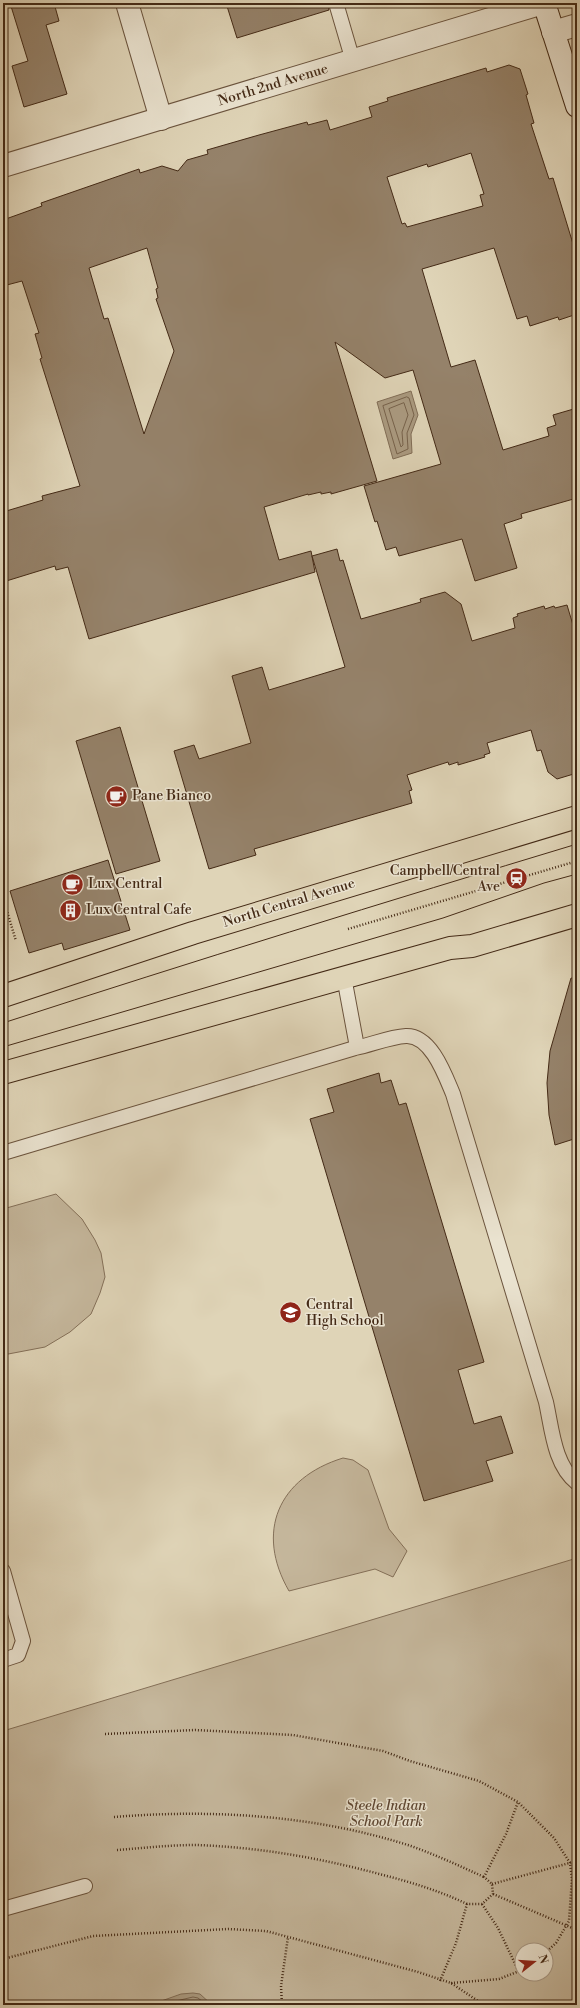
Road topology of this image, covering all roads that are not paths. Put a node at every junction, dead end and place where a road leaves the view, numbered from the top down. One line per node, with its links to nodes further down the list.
1 (127, 3): 8 (street)
2 (336, 3): 6 (lane)
3 (543, 3): 5 (street); 6 (street, North 2nd Avenue)
4 (577, 25): 5 (street)
5 (553, 32): 7 (street)
6 (354, 61): 8 (street, North 2nd Avenue)
7 (577, 106)
8 (161, 119): 9 (street, North 2nd Avenue)
9 (3, 166)
10 (577, 817): 13 (main road, North Central Avenue)
11 (577, 915): 12 (main road)
12 (344, 977): 14 (lane); 15 (main road)
13 (4, 993)
14 (357, 1047): 16 (lane); 17 (lane)
15 (3, 1073)
16 (3, 1153)
17 (577, 1483)
18 (3, 1571): 19 (lane)
19 (3, 1660)
20 (85, 1886): 21 (lane)
21 (3, 1909)

